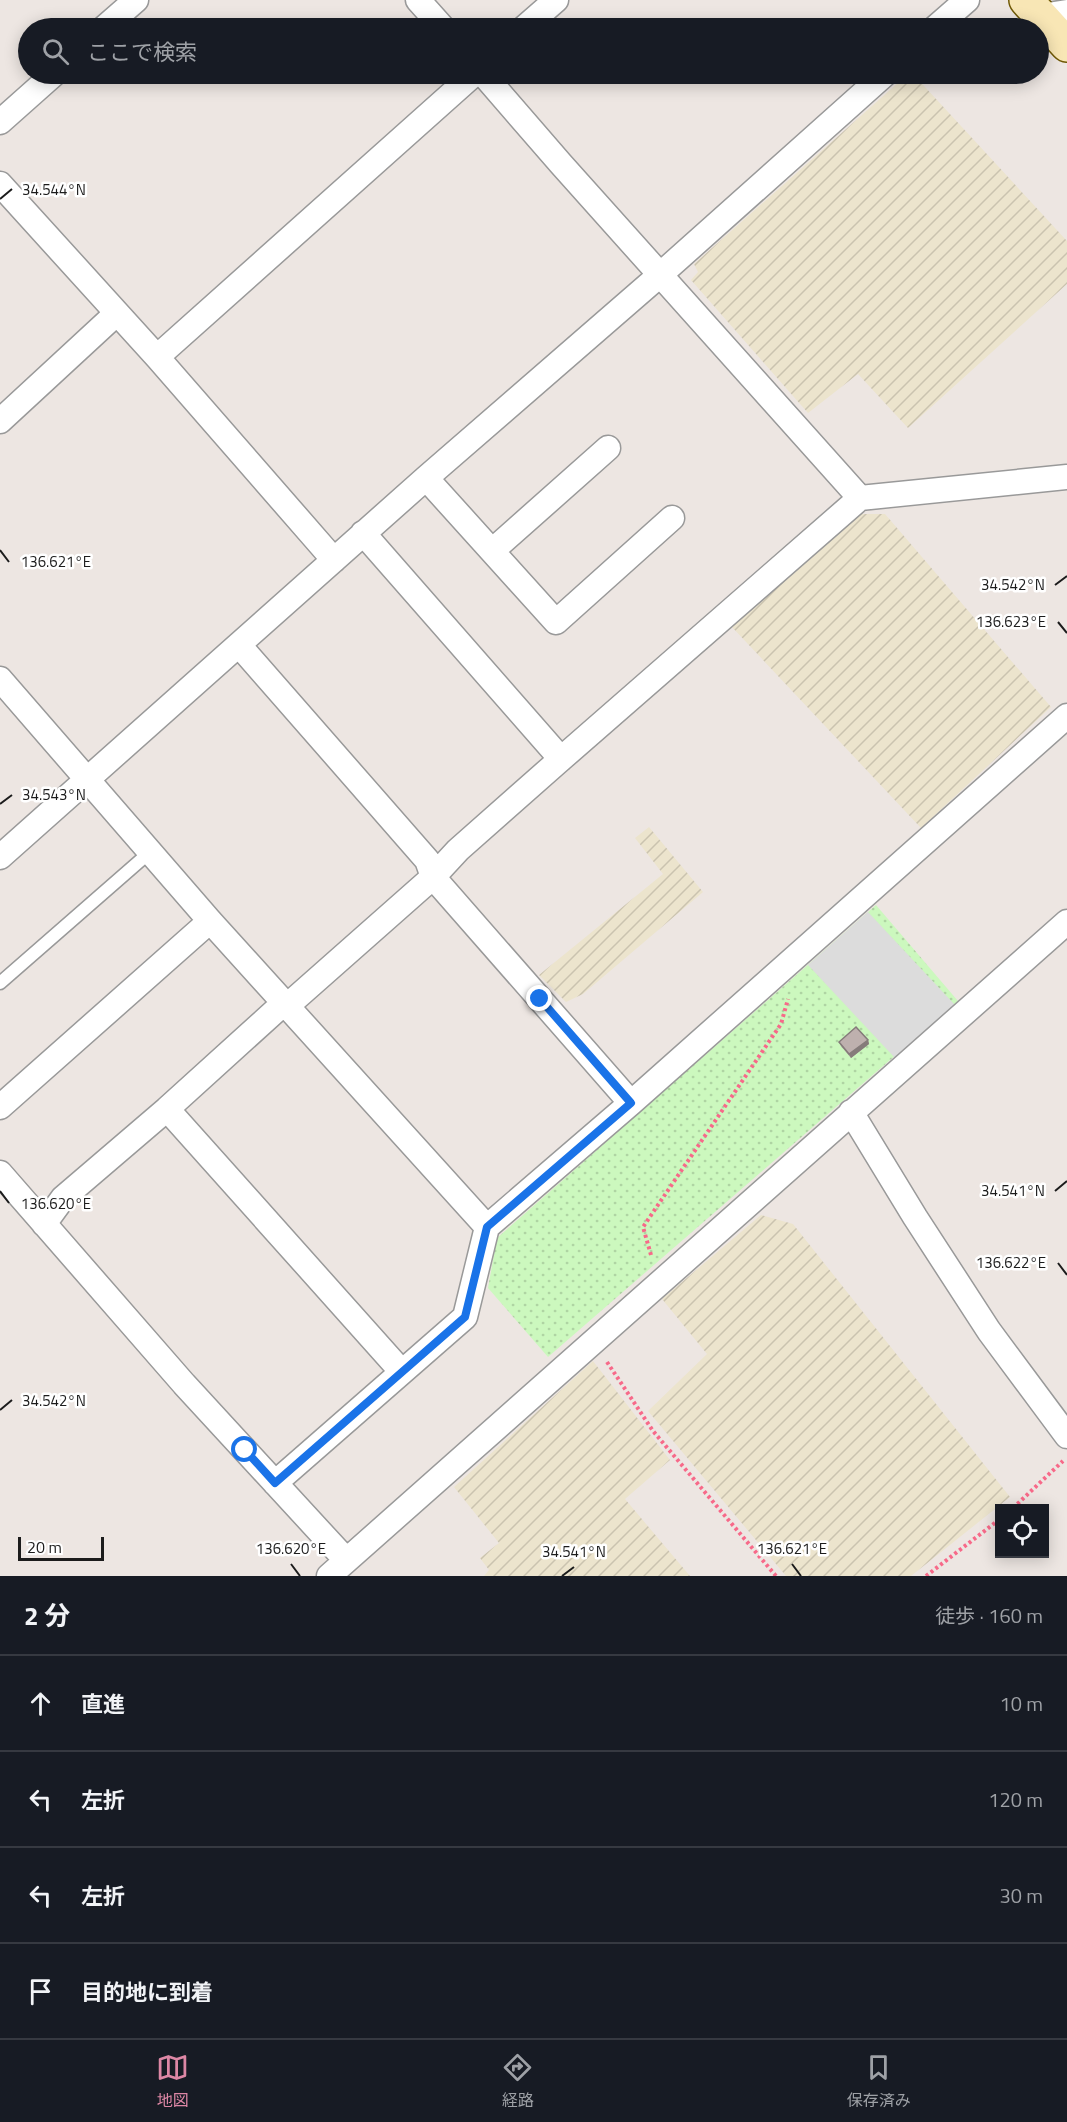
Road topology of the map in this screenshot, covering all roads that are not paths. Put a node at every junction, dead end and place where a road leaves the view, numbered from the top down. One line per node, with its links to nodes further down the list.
1 (136, 0): 6 (street)
2 (418, 0): 7 (street)
3 (556, 0): 8 (street)
4 (967, 0): 9 (street)
5 (1045, 9): 10 (street)
6 (115, 18)
7 (434, 18)
8 (535, 18)
9 (946, 18)
10 (1067, 45)
11 (43, 84): 15 (street)
12 (463, 84): 19 (street)
13 (492, 84): 17 (street)
14 (874, 84): 17 (street)
15 (0, 122)
16 (0, 184): 18 (street)
17 (661, 274): 23 (street); 24 (street)
18 (117, 313): 19 (street); 20 (street)
19 (157, 357): 28 (street)
20 (0, 421)
21 (608, 448): 27 (street)
22 (1067, 477): 24 (street)
23 (426, 478): 26 (street); 27 (street)
24 (860, 498): 32 (street)
25 (672, 518): 27 (street)
26 (363, 533): 28 (street); 32 (street)
27 (492, 551)
28 (334, 560): 29 (street)
29 (239, 645): 33 (street); 36 (street)
30 (0, 679): 33 (street)
31 (1067, 717): 41 (street)
32 (561, 759): 36 (street)
33 (87, 780): 34 (street); 35 (street)
34 (150, 852): 37 (street); 39 (lane)
35 (0, 857)
36 (433, 877): 40 (street); 41 (street)
37 (210, 921): 40 (street); 42 (street)
38 (1067, 922): 44 (street)
39 (0, 984)
40 (286, 1004): 43 (street); 47 (street)
41 (631, 1103): 47 (street)
42 (0, 1107)
43 (167, 1109): 46 (street); 48 (street)
44 (851, 1112): 49 (street); 51 (street)
45 (0, 1173): 46 (street)
46 (44, 1224): 50 (street)
47 (487, 1227): 48 (street)
48 (402, 1372): 50 (street)
49 (1067, 1436)
50 (275, 1483): 51 (street)
51 (338, 1568)

